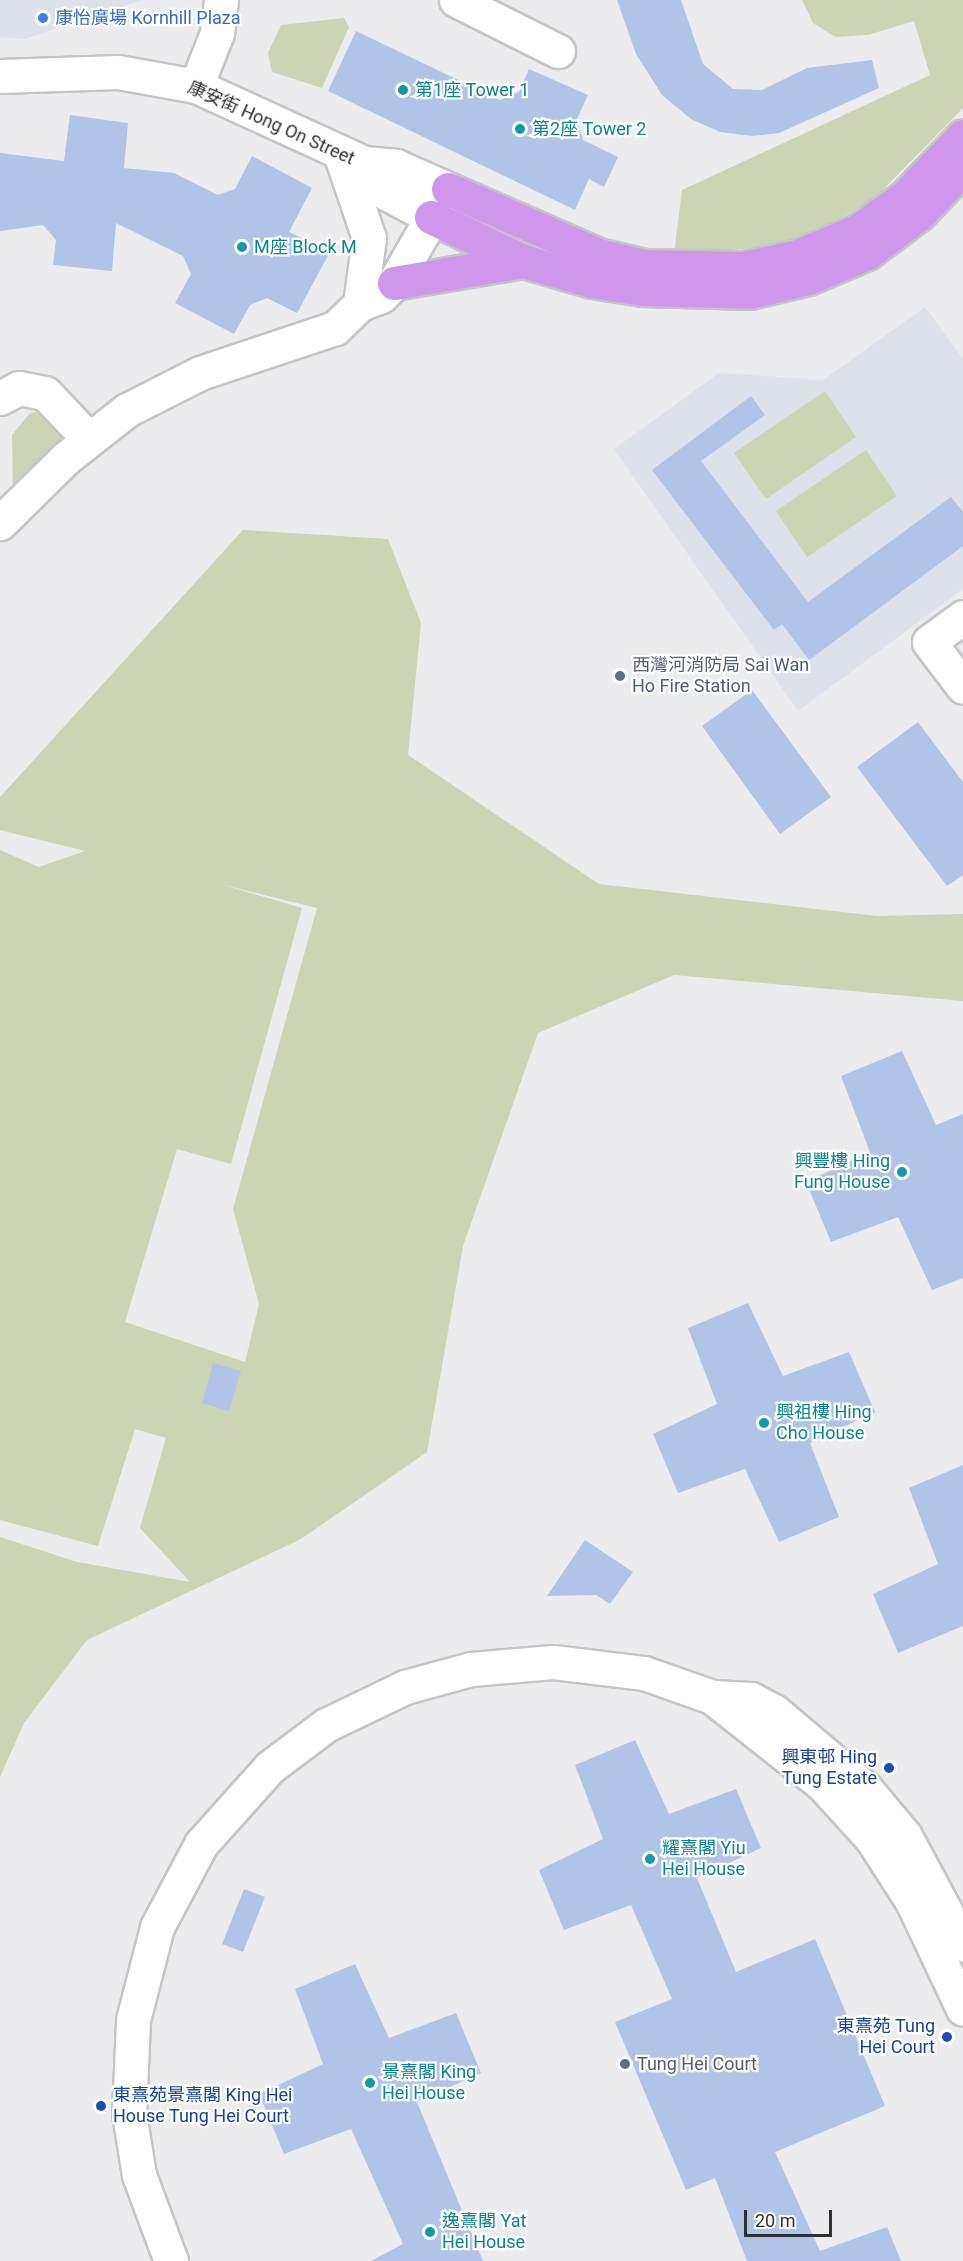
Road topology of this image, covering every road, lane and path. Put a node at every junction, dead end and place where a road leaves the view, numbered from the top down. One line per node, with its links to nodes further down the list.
1 (221, 0): 5 (street)
2 (456, 0): 3 (street)
3 (558, 51)
4 (0, 76): 5 (street, 康安街 Hong On Street)
5 (196, 86): 7 (street, 康安街 Hong On Street)
6 (963, 136): 9 (highway)
7 (352, 158): 9 (street, 康安街 Hong On Street); 10 (street, 康安街 Hong On Street); 13 (street)
8 (963, 168): 11 (highway)
9 (448, 189): 10 (street)
10 (431, 217): 11 (highway); 12 (street)
11 (523, 261): 12 (highway)
12 (394, 283): 13 (street)
13 (360, 304): 15 (street)
14 (0, 398): 15 (street)
15 (88, 438): 16 (street)
16 (0, 523)
17 (963, 617): 18 (street)
18 (963, 687)
19 (712, 1697): 20 (street); 21 (street); 22 (street)
20 (963, 1944)
21 (963, 2009)
22 (171, 2261)

